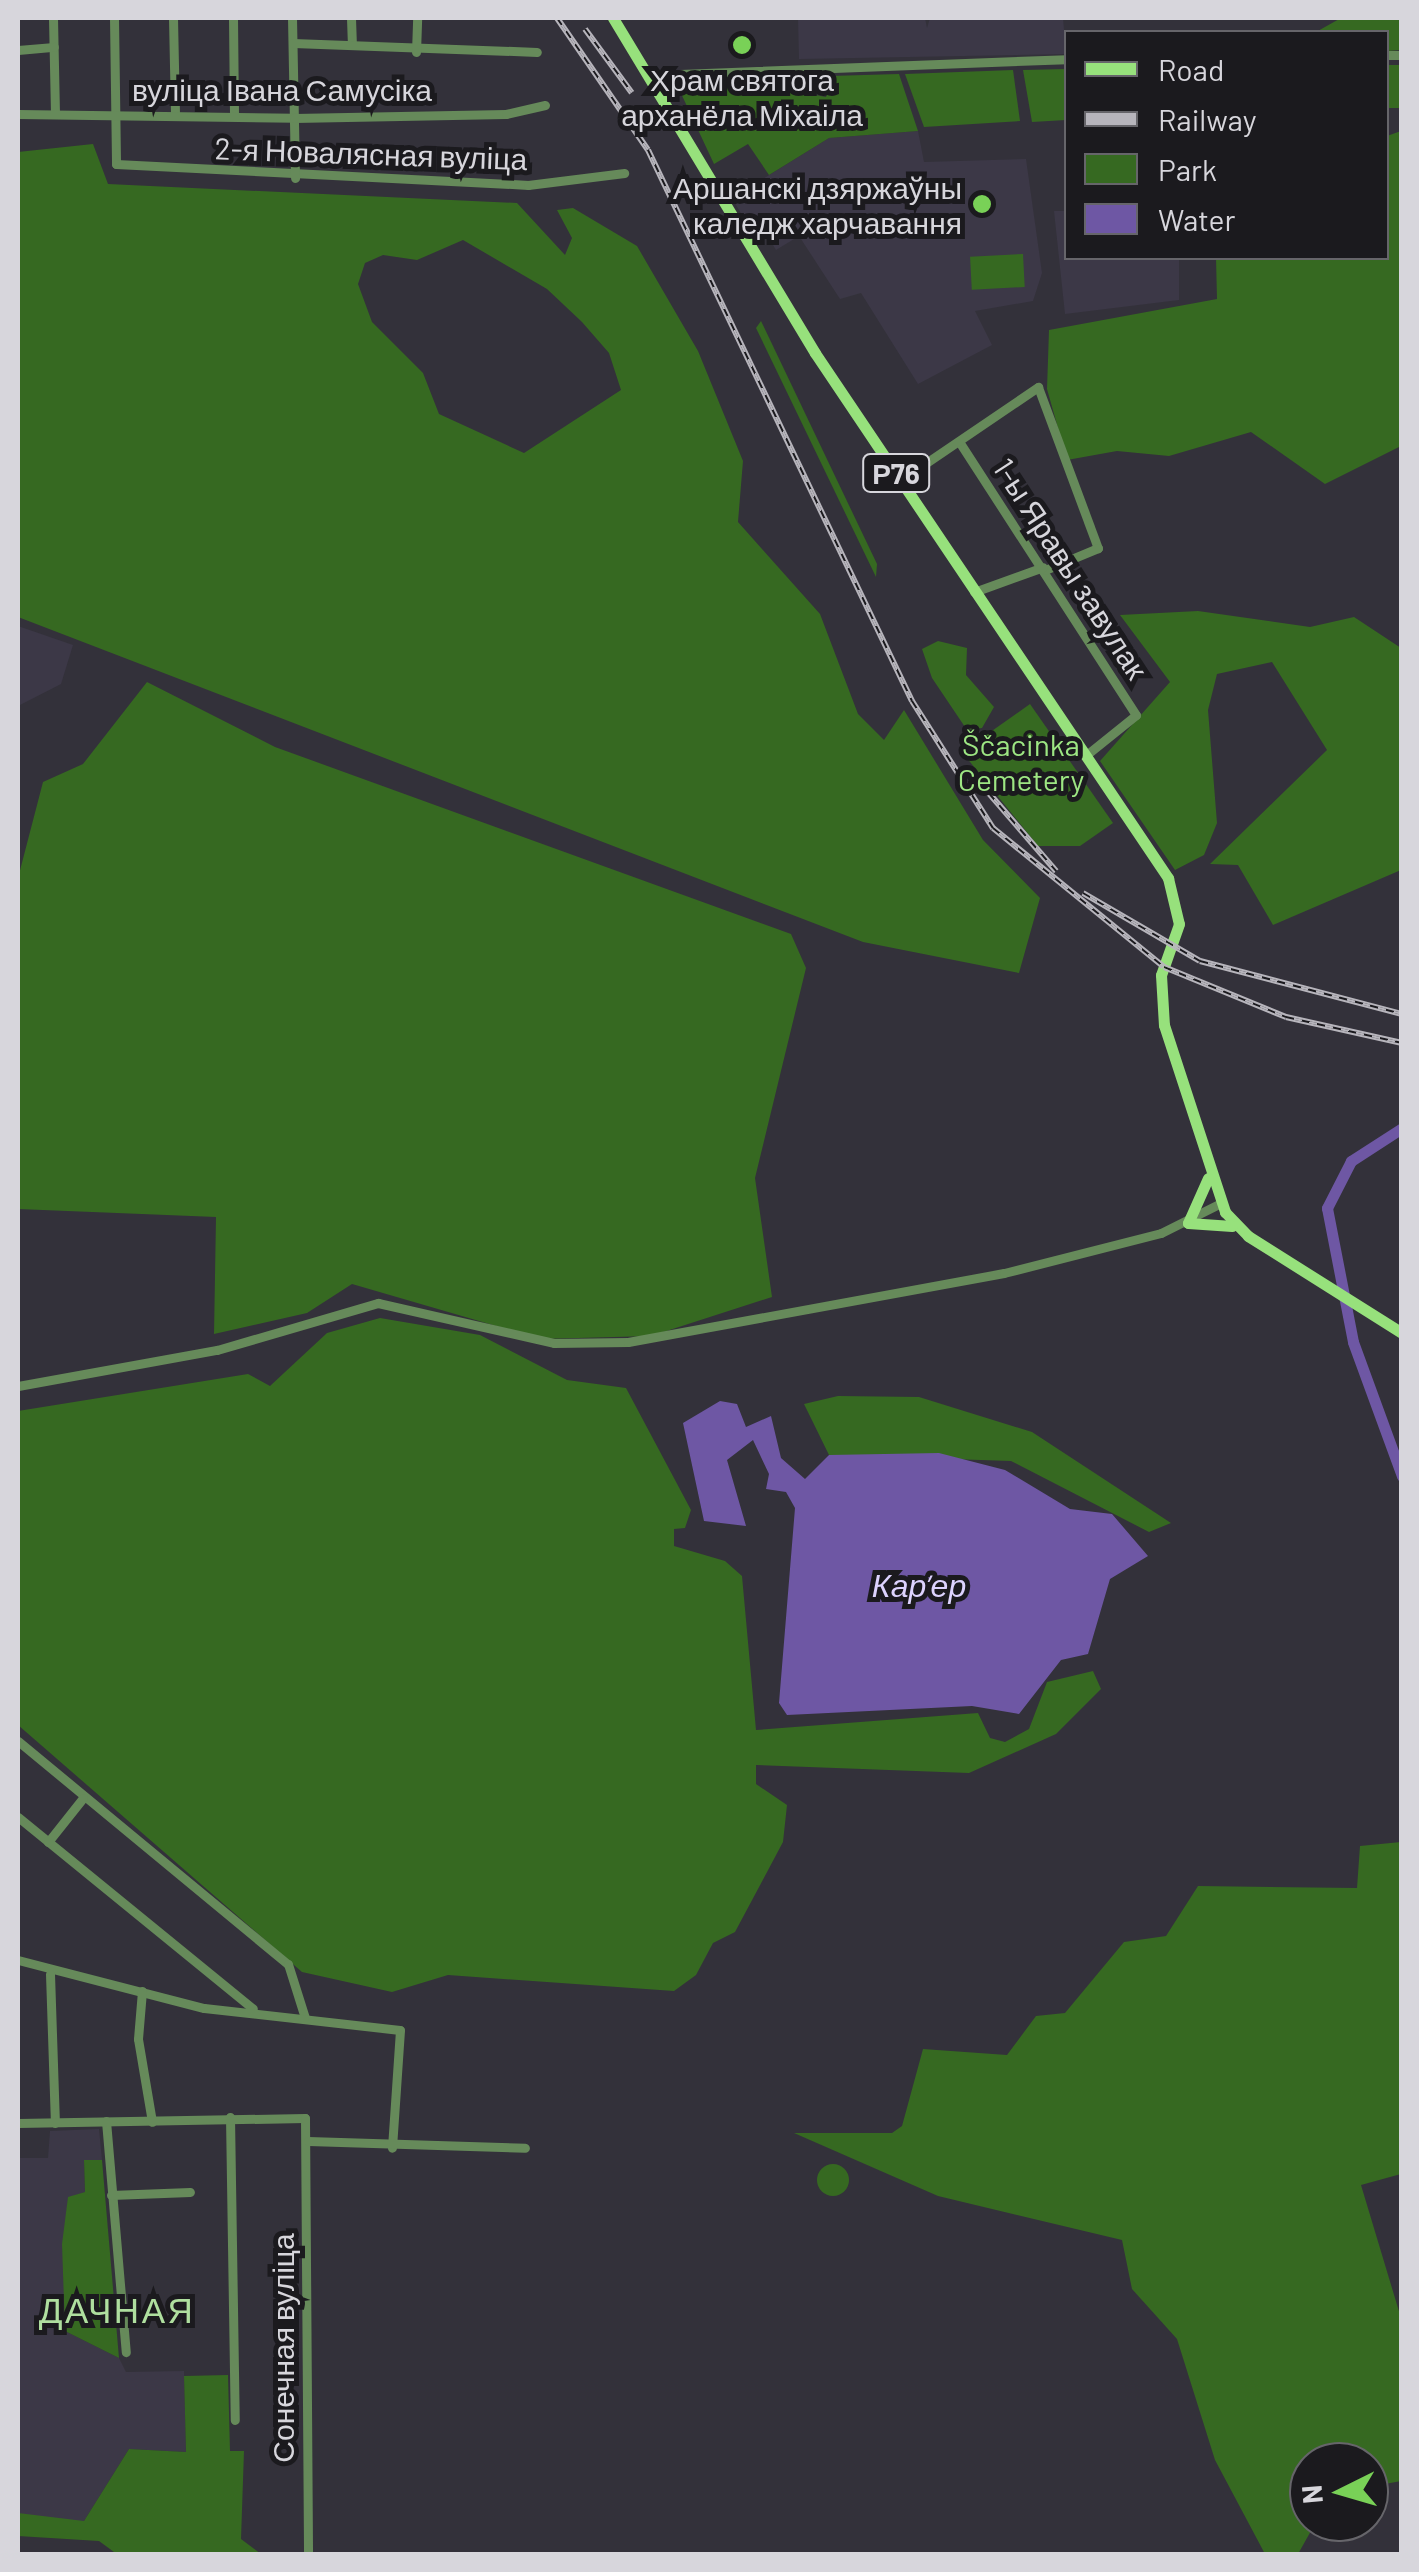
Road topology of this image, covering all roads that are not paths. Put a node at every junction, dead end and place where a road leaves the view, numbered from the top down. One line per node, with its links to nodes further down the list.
1 (53, 18): 11 (street)
2 (114, 18): 21 (street)
3 (172, 18): 22 (street)
4 (232, 18): 19 (street)
5 (292, 18): 9 (street)
6 (351, 18): 10 (street)
7 (418, 18): 13 (street)
8 (613, 18): 16 (main road, Р76)
9 (293, 44): 10 (street); 23 (street)
10 (352, 45): 13 (street)
11 (54, 47): 12 (street); 18 (street)
12 (18, 50)
13 (416, 52): 14 (street)
14 (537, 52)
15 (1064, 59): 16 (street)
16 (654, 75): 27 (main road, Р76)
17 (545, 105): 23 (street, вуліца Івана Самусіка)
18 (56, 111): 20 (street, вуліца Івана Самусіка); 21 (street, вуліца Івана Самусіка)
19 (234, 112): 22 (street, вуліца Івана Самусіка); 23 (street, вуліца Івана Самусіка)
20 (18, 114)
21 (116, 114): 22 (street, вуліца Івана Самусіка); 25 (street, 2-я Новалясная вуліца)
22 (175, 114)
23 (294, 118): 25 (street)
24 (624, 173): 25 (street, 2-я Новалясная вуліца)
25 (294, 178)
26 (960, 442): 27 (street); 28 (street, 1-ы Яравы завулак); 28 (street)
27 (901, 480): 29 (main road, Р76)
28 (1044, 569): 29 (street); 30 (street, 1-ы Яравы завулак)
29 (974, 592): 30 (main road, Р76)
30 (1085, 756): 31 (main road, Р76)
31 (1208, 1169): 32 (main road, Р76); 33 (main road)
32 (1223, 1208): 33 (street); 34 (main road, Р76)
33 (1192, 1222): 34 (main road); 36 (street)
34 (1248, 1236): 35 (main road, Р76)
35 (1402, 1333)
36 (18, 1386)
37 (18, 1741): 38 (street)
38 (83, 1798): 40 (street); 47 (street)
39 (18, 1817): 40 (street)
40 (48, 1842): 44 (street)
41 (18, 1960): 42 (street)
42 (50, 1974): 43 (street); 52 (street)
43 (142, 1990): 46 (street); 51 (street)
44 (241, 1999): 45 (street); 46 (street)
45 (253, 2009): 46 (street); 47 (street)
46 (236, 2010)
47 (305, 2018): 54 (street)
48 (230, 2117): 51 (street); 53 (street); 59 (street)
49 (106, 2121): 51 (street); 52 (street); 57 (street)
50 (18, 2122): 52 (street)
51 (152, 2122)
52 (55, 2124)
53 (308, 2141): 54 (street); 60 (street, Сонечная вуліца)
54 (392, 2148): 55 (street)
55 (525, 2148)
56 (190, 2192): 57 (street)
57 (112, 2195): 58 (street)
58 (126, 2352)
59 (235, 2420)
60 (308, 2554)

